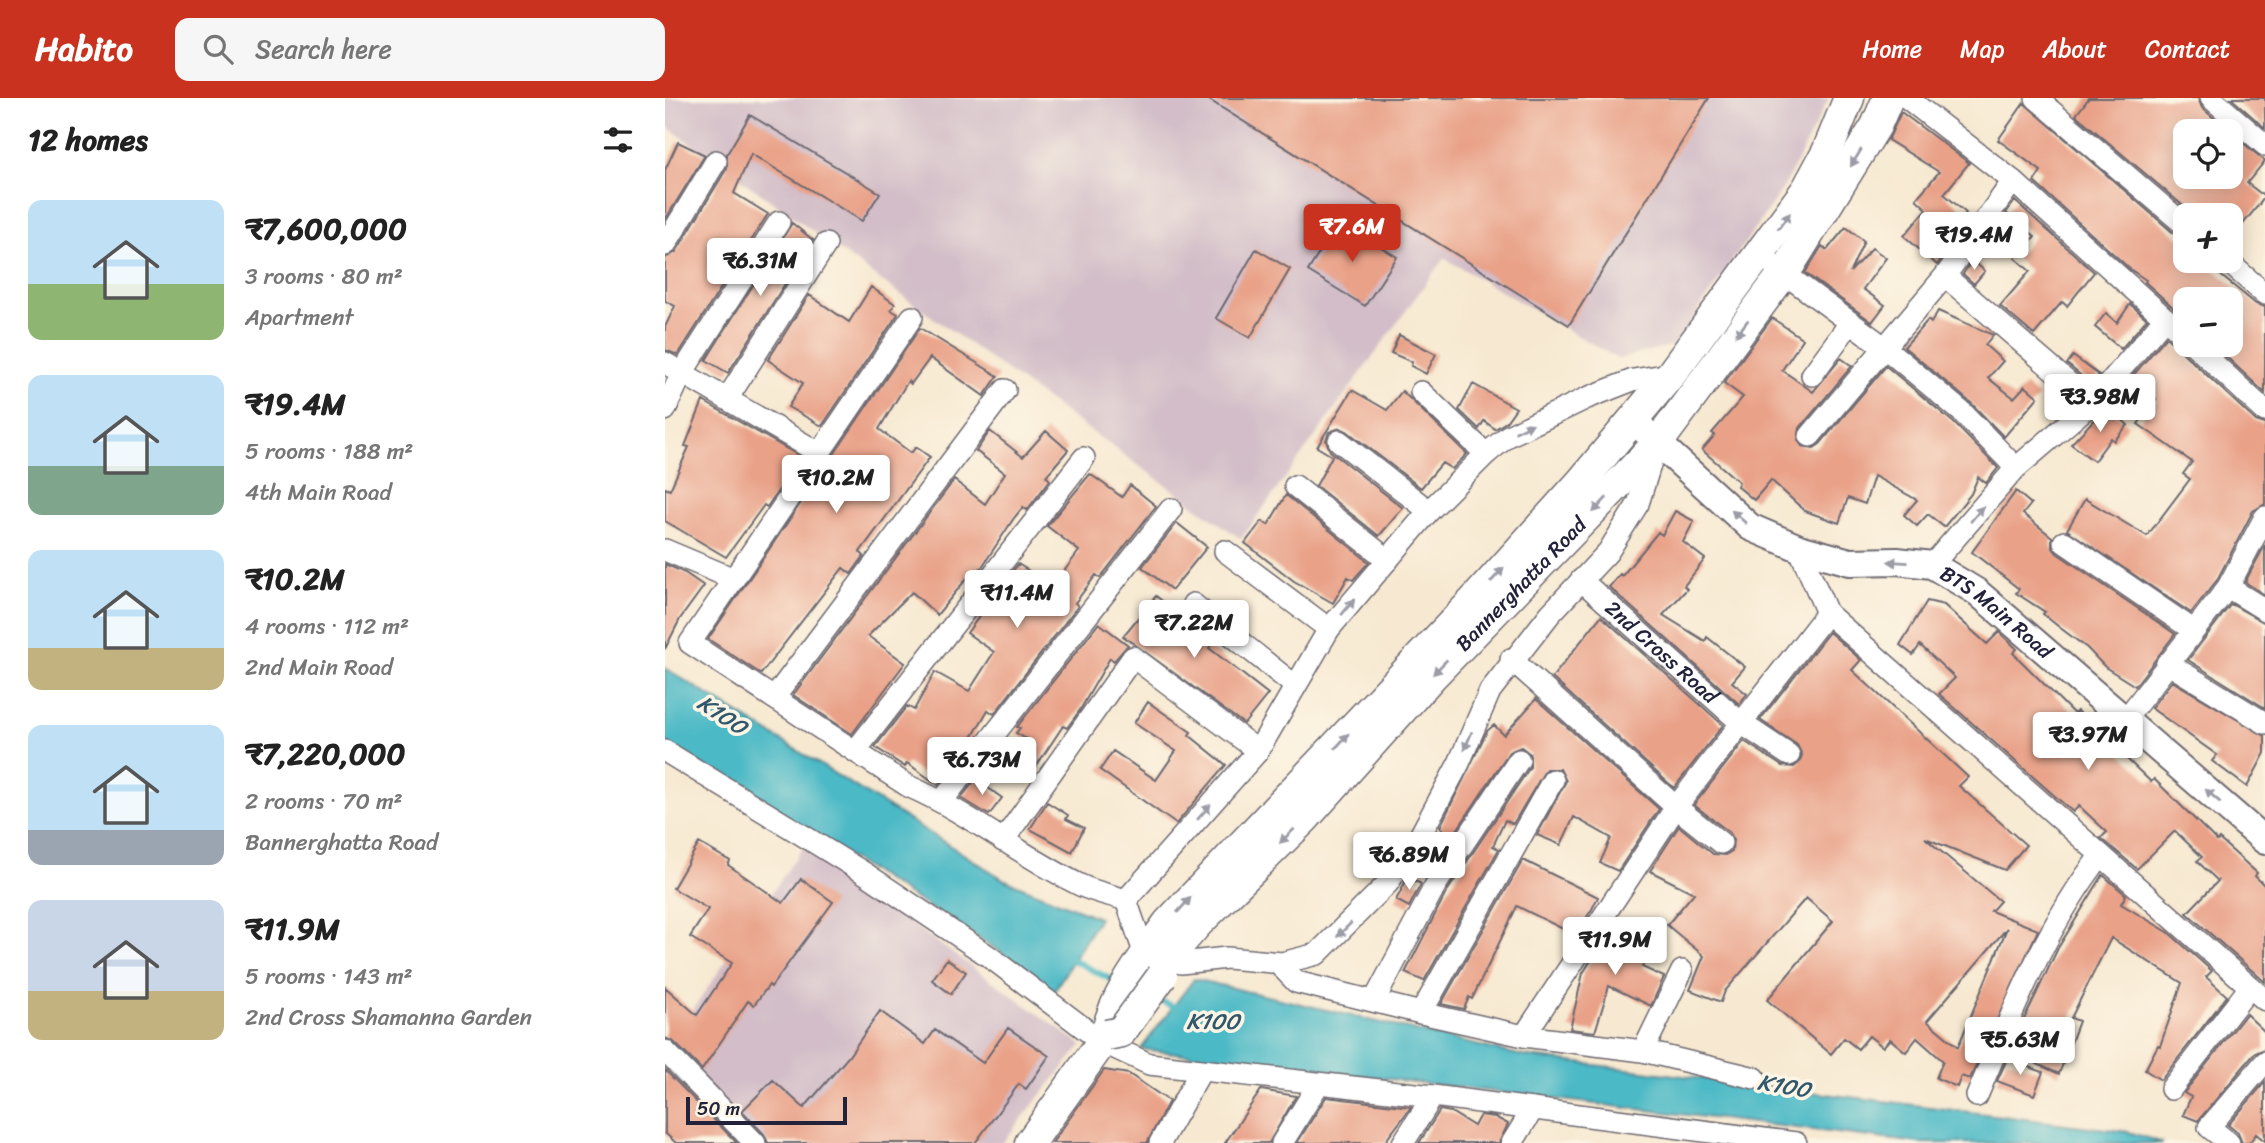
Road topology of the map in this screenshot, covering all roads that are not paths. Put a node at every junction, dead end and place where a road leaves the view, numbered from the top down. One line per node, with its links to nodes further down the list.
1 (1849, 98): 13 (main road, one-way to 1)
2 (1888, 98): 15 (main road, Bannerghatta Road, one-way to 15)
3 (1907, 98): 8 (street)
4 (2036, 98): 9 (street)
5 (2211, 98): 6 (street)
6 (2265, 145)
7 (716, 161): 12 (street)
8 (2013, 181): 16 (street); 19 (street)
9 (2173, 215)
10 (779, 222): 24 (street)
11 (827, 244): 29 (street)
12 (665, 246)
13 (1759, 254): 15 (street); 25 (main road)
14 (2241, 273): 17 (street)
15 (1784, 274): 20 (street); 36 (main road, Bannerghatta Road, one-way to 36)
16 (1944, 276): 22 (street); 30 (street)
17 (2265, 293)
18 (912, 317): 37 (street)
19 (2165, 317): 21 (street); 30 (street)
20 (1850, 323): 22 (street); 26 (street)
21 (2173, 325)
22 (1884, 347): 34 (street); 40 (street)
23 (2207, 357): 32 (street)
24 (674, 368): 29 (street); 31 (street)
25 (1671, 374): 33 (main road); 38 (street, one-way to 25)
26 (1812, 375)
27 (1005, 390): 62 (street)
28 (1421, 392): 38 (street)
29 (727, 400): 37 (street)
30 (2092, 403): 40 (street)
31 (665, 410)
32 (2265, 411)
33 (1633, 420): 36 (street, BTS Main Road); 80 (main road, one-way to 33)
34 (1810, 436)
35 (1339, 441): 43 (street)
36 (1657, 444): 46 (street, BTS Main Road, one-way to 36); 52 (street); 80 (main road, Bannerghatta Road, one-way to 80)
37 (819, 453): 51 (street)
38 (1486, 454): 43 (street)
39 (1084, 458): 66 (street)
40 (2016, 468): 50 (street, one-way to 40)
41 (1295, 486): 49 (street)
42 (1171, 509): 72 (street)
43 (1429, 511): 49 (street)
44 (2265, 517): 53 (street)
45 (2064, 542): 58 (street)
46 (1799, 548): 50 (street, BTS Main Road, one-way to 46); 56 (street)
47 (665, 550): 51 (street)
48 (1225, 551): 57 (street)
49 (1388, 560): 57 (street, one-way to 49)
50 (1932, 565): 63 (street, BTS Main Road)
51 (734, 579): 62 (street)
52 (1581, 580): 59 (street); 64 (street, 2nd Cross Road)
53 (2228, 587): 55 (street); 58 (street)
54 (1193, 604): 61 (street)
55 (2265, 610)
56 (1827, 613): 64 (street); 77 (street)
57 (1329, 629): 61 (street)
58 (2193, 630): 60 (street)
59 (1511, 659): 73 (street); 79 (street, one-way to 79)
60 (2167, 663): 63 (street); 65 (street)
61 (1294, 685): 68 (street)
62 (774, 698): 66 (street)
63 (2125, 720): 75 (street, BTS Main Road, one-way to 63)
64 (1741, 723): 69 (street, 2nd Cross Road); 73 (street)
65 (2265, 723)
66 (856, 750): 72 (street)
67 (665, 751): 86 (street)
68 (1258, 751): 74 (street); 78 (street, one-way to 68)
69 (1789, 755)
70 (1519, 760): 83 (street)
71 (1553, 779): 84 (street)
72 (942, 801): 74 (street)
73 (1676, 807): 76 (street); 85 (street)
74 (1003, 841): 78 (street)
75 (2265, 841)
76 (1721, 843)
77 (2101, 855): 82 (street); 95 (street)
78 (1126, 900): 80 (street)
79 (1278, 962): 80 (street); 83 (street)
80 (1157, 965): 86 (main road, Bannerghatta Road, bridge)
81 (1682, 971): 88 (street)
82 (2258, 994): 93 (street)
83 (1374, 1001): 84 (street)
84 (1421, 1013): 85 (street)
85 (1524, 1036): 88 (street)
86 (1104, 1039): 90 (street); 100 (main road, Bannerghatta Road)
87 (665, 1051): 99 (street)
88 (1643, 1051): 91 (street)
89 (2265, 1062): 106 (street)
90 (1201, 1071): 92 (street); 101 (street)
91 (1755, 1078)
92 (1318, 1084): 94 (street); 102 (street)
93 (2171, 1089)
94 (1433, 1096): 96 (street); 103 (street)
95 (1977, 1096)
96 (1534, 1109): 97 (street); 104 (street)
97 (1635, 1134): 98 (street)
98 (1750, 1141): 105 (street)
99 (755, 1143)
100 (1030, 1143)
101 (1160, 1143)
102 (1282, 1143)
103 (1402, 1143)
104 (1512, 1143)
105 (1796, 1143)
106 (2229, 1143)

